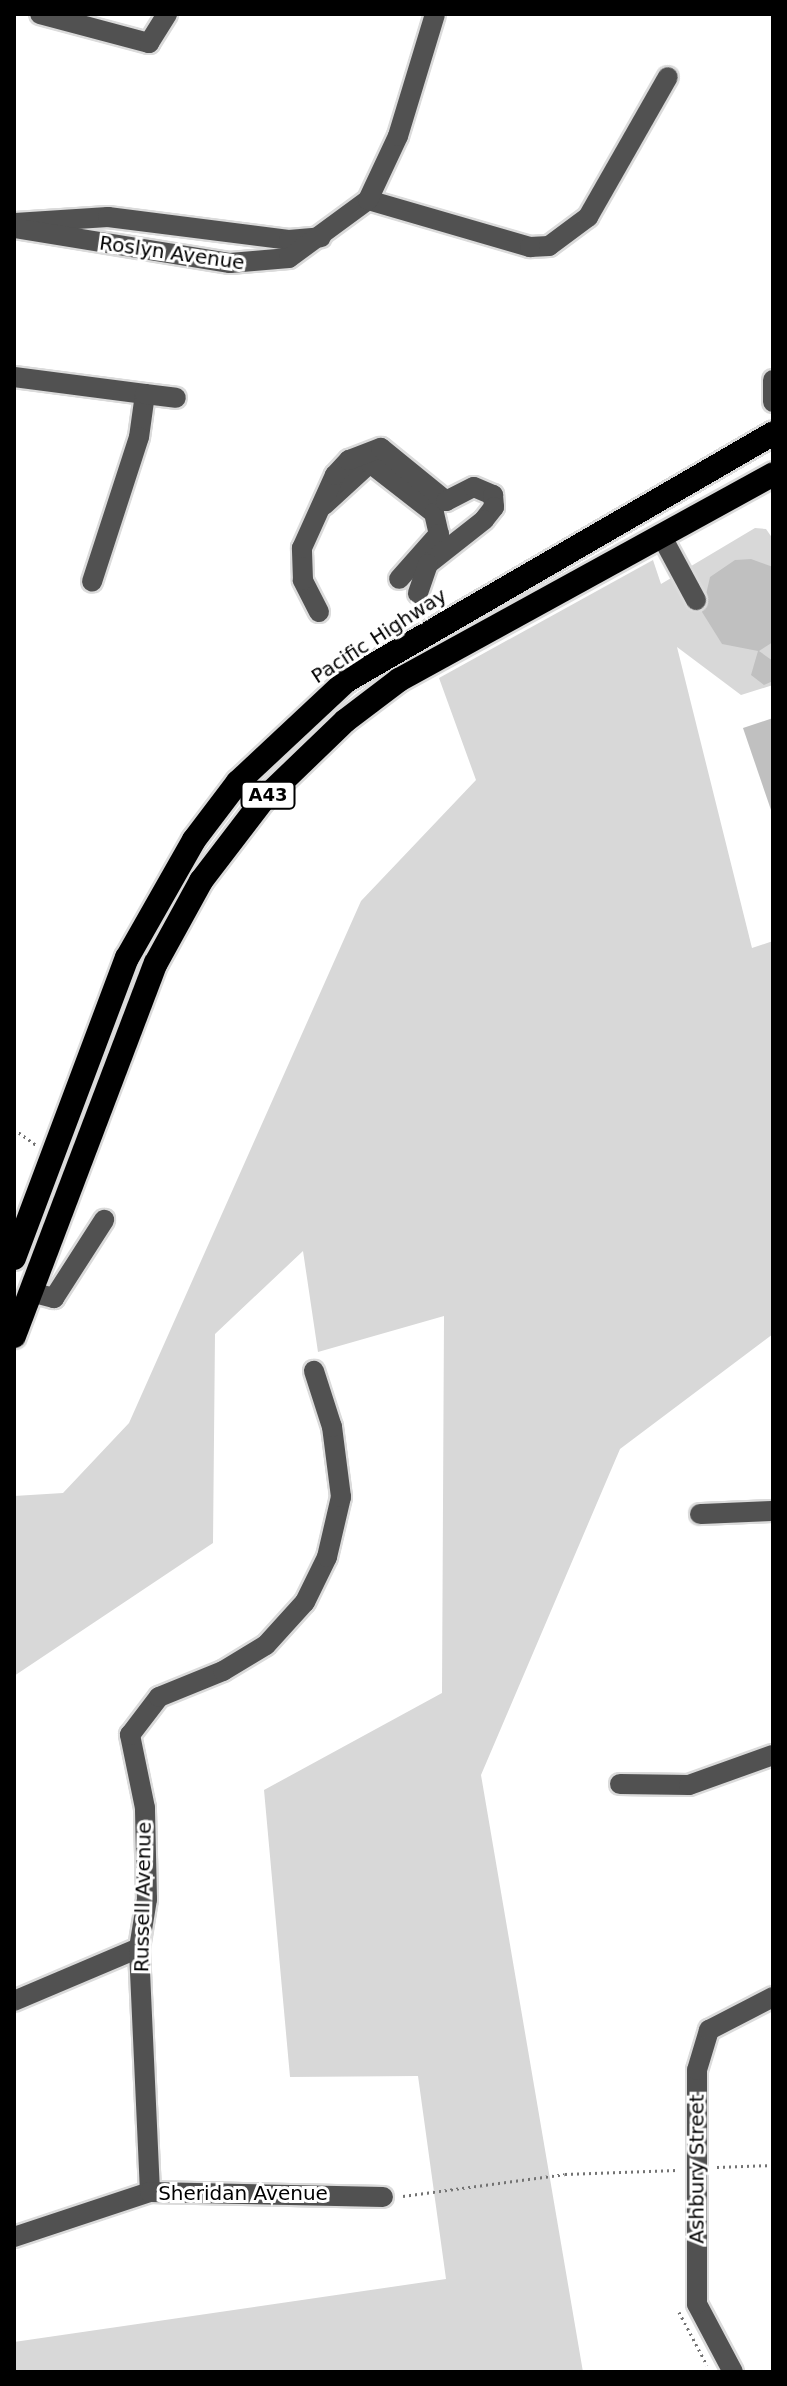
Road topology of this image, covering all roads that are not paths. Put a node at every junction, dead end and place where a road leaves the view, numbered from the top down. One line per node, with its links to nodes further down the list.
1 (40, 14): 2 (street)
2 (167, 14)
3 (435, 14): 5 (street, Roslyn Avenue)
4 (668, 77): 5 (street)
5 (368, 200): 7 (street, Roslyn Avenue)
6 (14, 226): 7 (street, Roslyn Avenue); 7 (street, Roslyn Avenue)
7 (325, 237)
8 (14, 377): 10 (street)
9 (773, 380): 12 (street)
10 (145, 394): 11 (street); 18 (street)
11 (176, 398)
12 (773, 402)
13 (773, 433): 23 (highway, Pacific Highway / A43)
14 (773, 474): 16 (highway, A43)
15 (321, 507): 17 (street); 19 (street); 21 (street)
16 (661, 535): 20 (street); 24 (highway, A43)
17 (399, 579)
18 (92, 582)
19 (418, 593)
20 (696, 600)
21 (319, 612)
22 (104, 1220): 24 (street)
23 (14, 1258)
24 (31, 1292): 25 (highway, A43)
25 (14, 1336)
26 (314, 1371): 31 (street, Russell Avenue)
27 (773, 1511): 28 (street)
28 (700, 1514)
29 (773, 1755): 30 (street)
30 (620, 1784)
31 (139, 1948): 33 (street); 34 (street, Russell Avenue)
32 (773, 1997): 37 (street, Ashbury Street)
33 (14, 2001)
34 (150, 2192): 35 (street, Sheridan Avenue); 36 (street, Sheridan Avenue)
35 (383, 2197)
36 (14, 2237)
37 (733, 2372)

